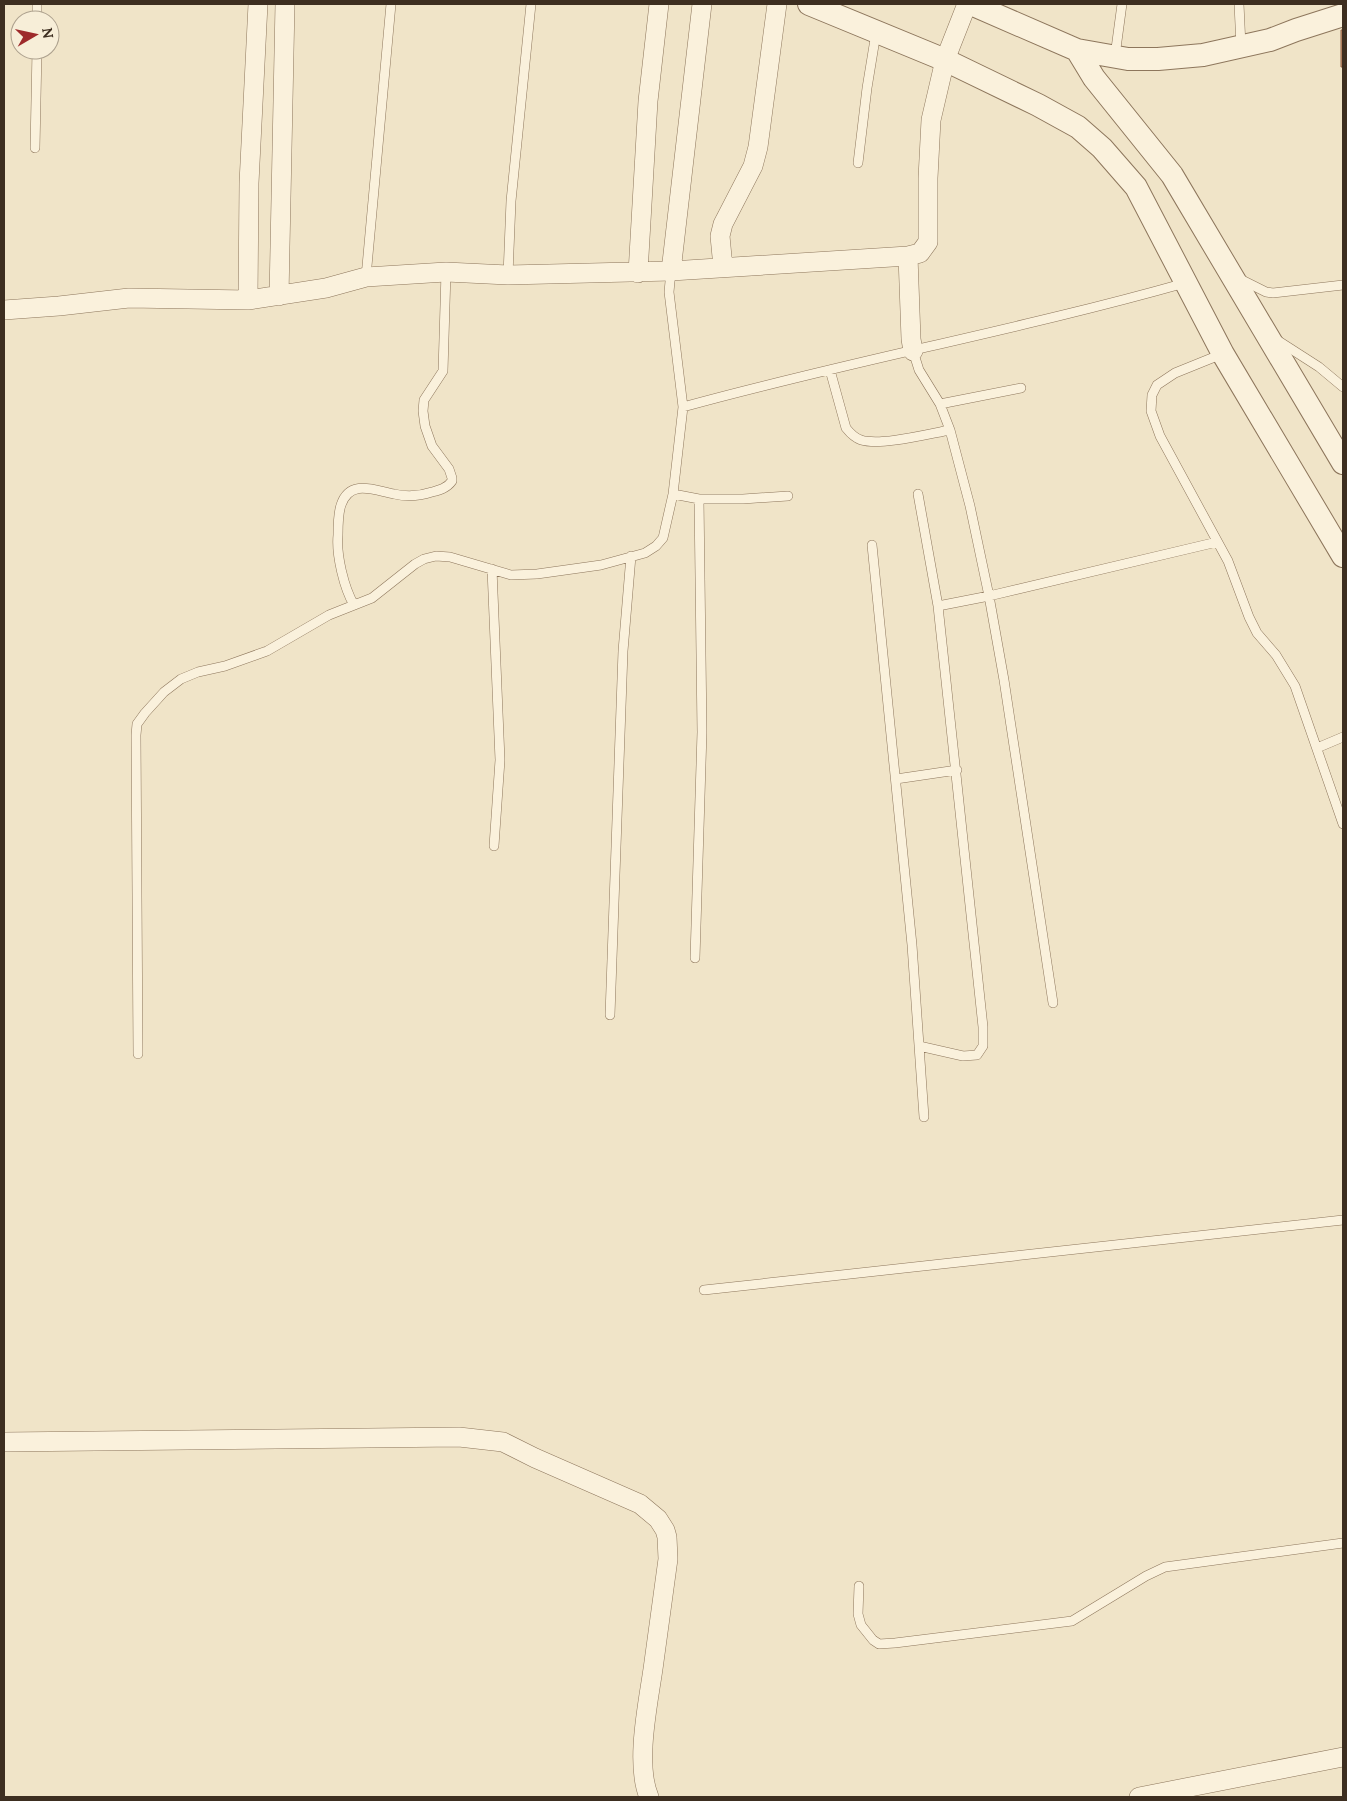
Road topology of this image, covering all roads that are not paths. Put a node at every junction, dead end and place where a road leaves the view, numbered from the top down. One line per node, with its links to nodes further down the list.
1 (258, 4): 32 (street)
2 (285, 4): 31 (street)
3 (391, 4): 28 (lane)
4 (531, 4): 27 (lane)
5 (659, 4): 25 (street)
6 (702, 4): 23 (street)
7 (777, 4): 22 (street)
8 (809, 4): 13 (street)
9 (1122, 4): 17 (lane)
10 (1239, 4): 14 (lane)
11 (976, 5): 15 (street); 16 (street)
12 (1343, 15): 14 (street)
13 (876, 32): 16 (street); 20 (lane)
14 (1241, 47): 17 (street)
15 (1077, 50): 17 (street); 26 (street)
16 (948, 53): 21 (street); 29 (street)
17 (1115, 57)
18 (37, 60): 19 (lane)
19 (35, 148)
20 (858, 163)
21 (908, 256): 22 (street); 35 (street)
22 (724, 267): 23 (street)
23 (671, 271): 25 (street); 41 (lane)
24 (446, 272): 27 (street); 28 (street); 54 (lane)
25 (638, 273): 27 (street)
26 (1231, 274): 30 (lane); 34 (street)
27 (508, 275)
28 (366, 277): 31 (street)
29 (1186, 282): 35 (lane); 36 (street)
30 (1343, 285)
31 (279, 296): 32 (street)
32 (248, 300): 33 (street)
33 (4, 310)
34 (1264, 331): 38 (lane); 43 (street)
35 (913, 351): 37 (lane); 40 (lane)
36 (1223, 354): 48 (lane); 51 (street)
37 (830, 370): 41 (lane); 42 (lane)
38 (1343, 387)
39 (1021, 388): 40 (lane)
40 (940, 404): 42 (lane)
41 (683, 407): 44 (lane)
42 (950, 430): 53 (lane)
43 (1343, 463)
44 (673, 494): 47 (lane); 50 (lane)
45 (918, 494): 55 (lane)
46 (788, 496): 47 (lane)
47 (700, 500): 62 (lane)
48 (1217, 542): 53 (lane); 57 (lane)
49 (872, 545): 59 (lane)
50 (631, 556): 52 (lane); 64 (lane)
51 (1343, 556)
52 (492, 569): 54 (lane); 61 (lane)
53 (989, 596): 55 (lane); 63 (lane)
54 (354, 605): 66 (lane)
55 (938, 606): 58 (lane)
56 (1343, 737): 57 (lane)
57 (1317, 748): 60 (lane)
58 (957, 770): 59 (lane); 65 (lane)
59 (896, 778): 65 (lane)
60 (1343, 824)
61 (494, 846)
62 (695, 958)
63 (1053, 1003)
64 (610, 1015)
65 (919, 1046): 67 (lane)
66 (138, 1054)
67 (924, 1117)
68 (1343, 1220): 69 (lane)
69 (704, 1290)
70 (4, 1442): 74 (street)
71 (1343, 1544): 72 (lane)
72 (859, 1586)
73 (1343, 1757): 75 (street)
74 (649, 1797)
75 (1139, 1797)

